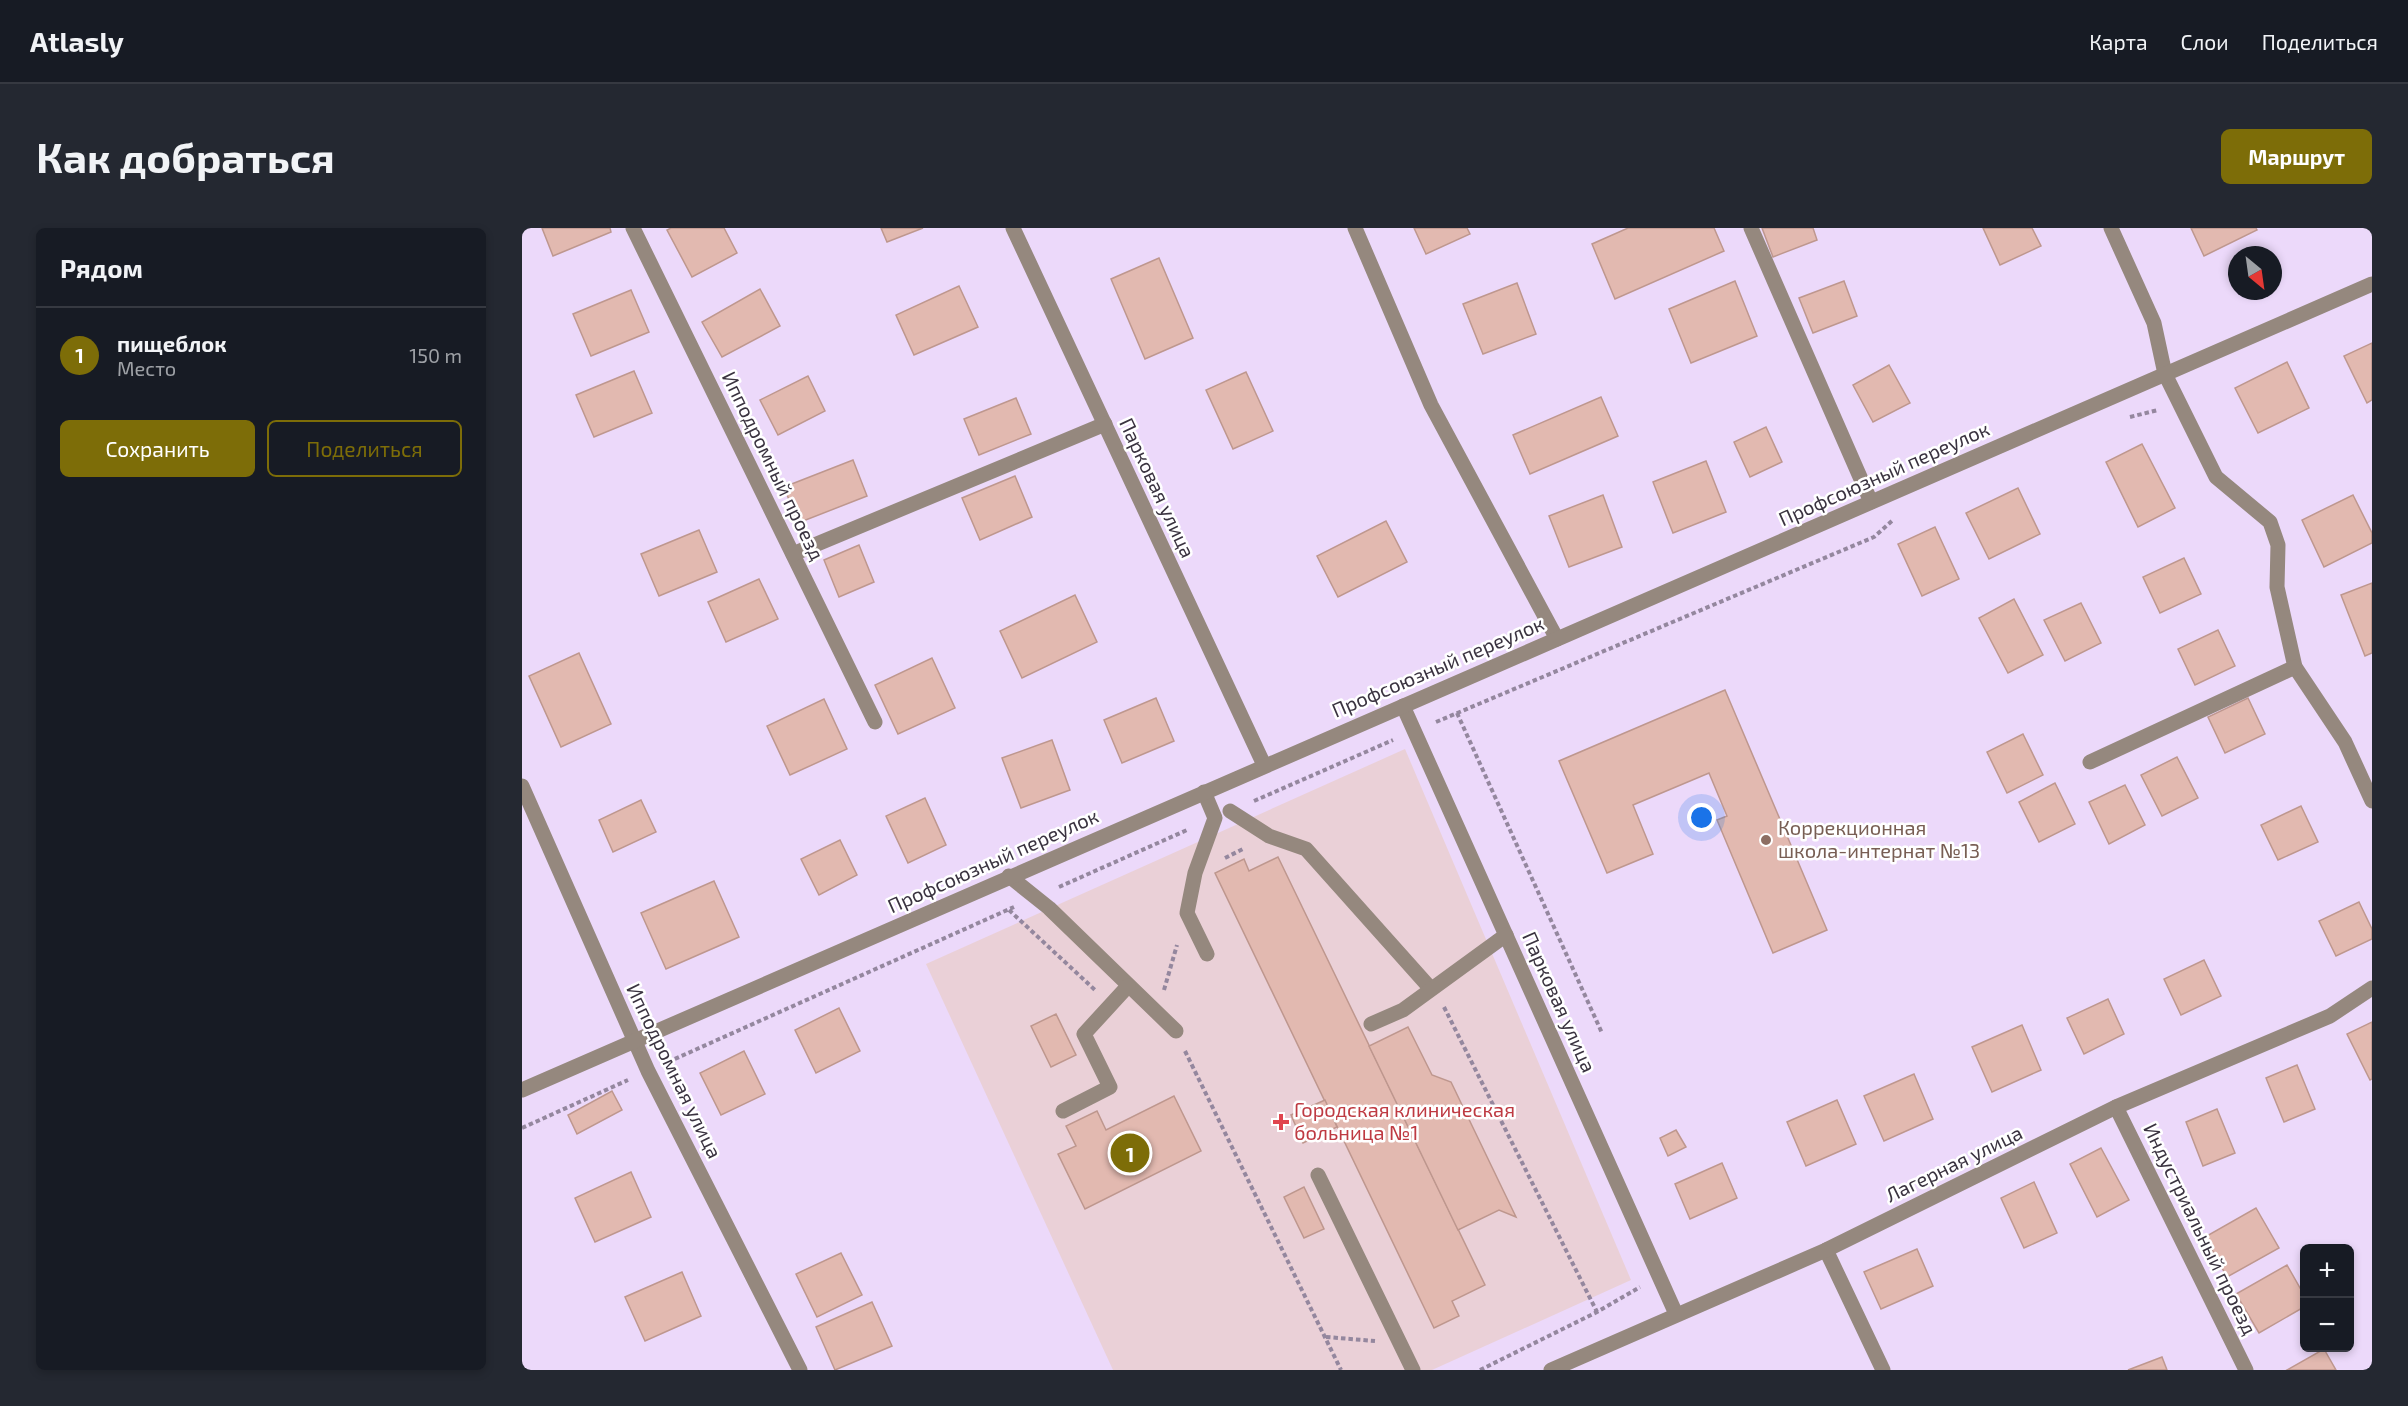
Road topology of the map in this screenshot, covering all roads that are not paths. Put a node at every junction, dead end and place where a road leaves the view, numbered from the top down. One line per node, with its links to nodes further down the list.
1 (633, 228): 10 (street, Ипподромный проезд)
2 (1013, 228): 8 (street, Парковая улица)
3 (1355, 228): 11 (street)
4 (1751, 228): 9 (street)
5 (2111, 228): 7 (street)
6 (2372, 284): 7 (street, Профсоюзный переулок)
7 (2165, 374): 9 (street, Профсоюзный переулок); 12 (street)
8 (1105, 424): 10 (street); 16 (street, Парковая улица)
9 (1871, 502): 11 (street, Профсоюзный переулок)
10 (793, 554): 14 (street, Ипподромный проезд)
11 (1557, 639): 13 (street, Профсоюзный переулок)
12 (2295, 666): 15 (street); 19 (street)
13 (1403, 706): 16 (street, Профсоюзный переулок); 22 (street, Парковая улица)
14 (875, 722)
15 (2090, 762)
16 (1264, 765): 18 (street, Профсоюзный переулок)
17 (522, 786): 29 (street, Ипподромная улица)
18 (1204, 792): 21 (street, Профсоюзный переулок); 23 (street)
19 (2372, 801)
20 (1230, 811): 26 (street)
21 (1009, 876): 24 (street); 29 (street, Профсоюзный переулок)
22 (1506, 935): 26 (street); 35 (street, Парковая улица)
23 (1207, 954)
24 (1128, 986): 28 (street); 32 (street)
25 (2372, 988): 31 (street, Лагерная улица)
26 (1431, 989): 27 (street)
27 (1371, 1024)
28 (1176, 1032)
29 (634, 1040): 30 (street, Профсоюзный переулок); 36 (street, Ипподромная улица)
30 (522, 1090)
31 (2116, 1107): 34 (street, Лагерная улица); 40 (street, Индустриальный проезд)
32 (1063, 1112)
33 (1318, 1175): 37 (street)
34 (1826, 1250): 35 (street, Лагерная улица); 39 (street)
35 (1676, 1314): 38 (street, Лагерная улица)
36 (800, 1370)
37 (1413, 1370)
38 (1551, 1370)
39 (1883, 1370)
40 (2246, 1370)

